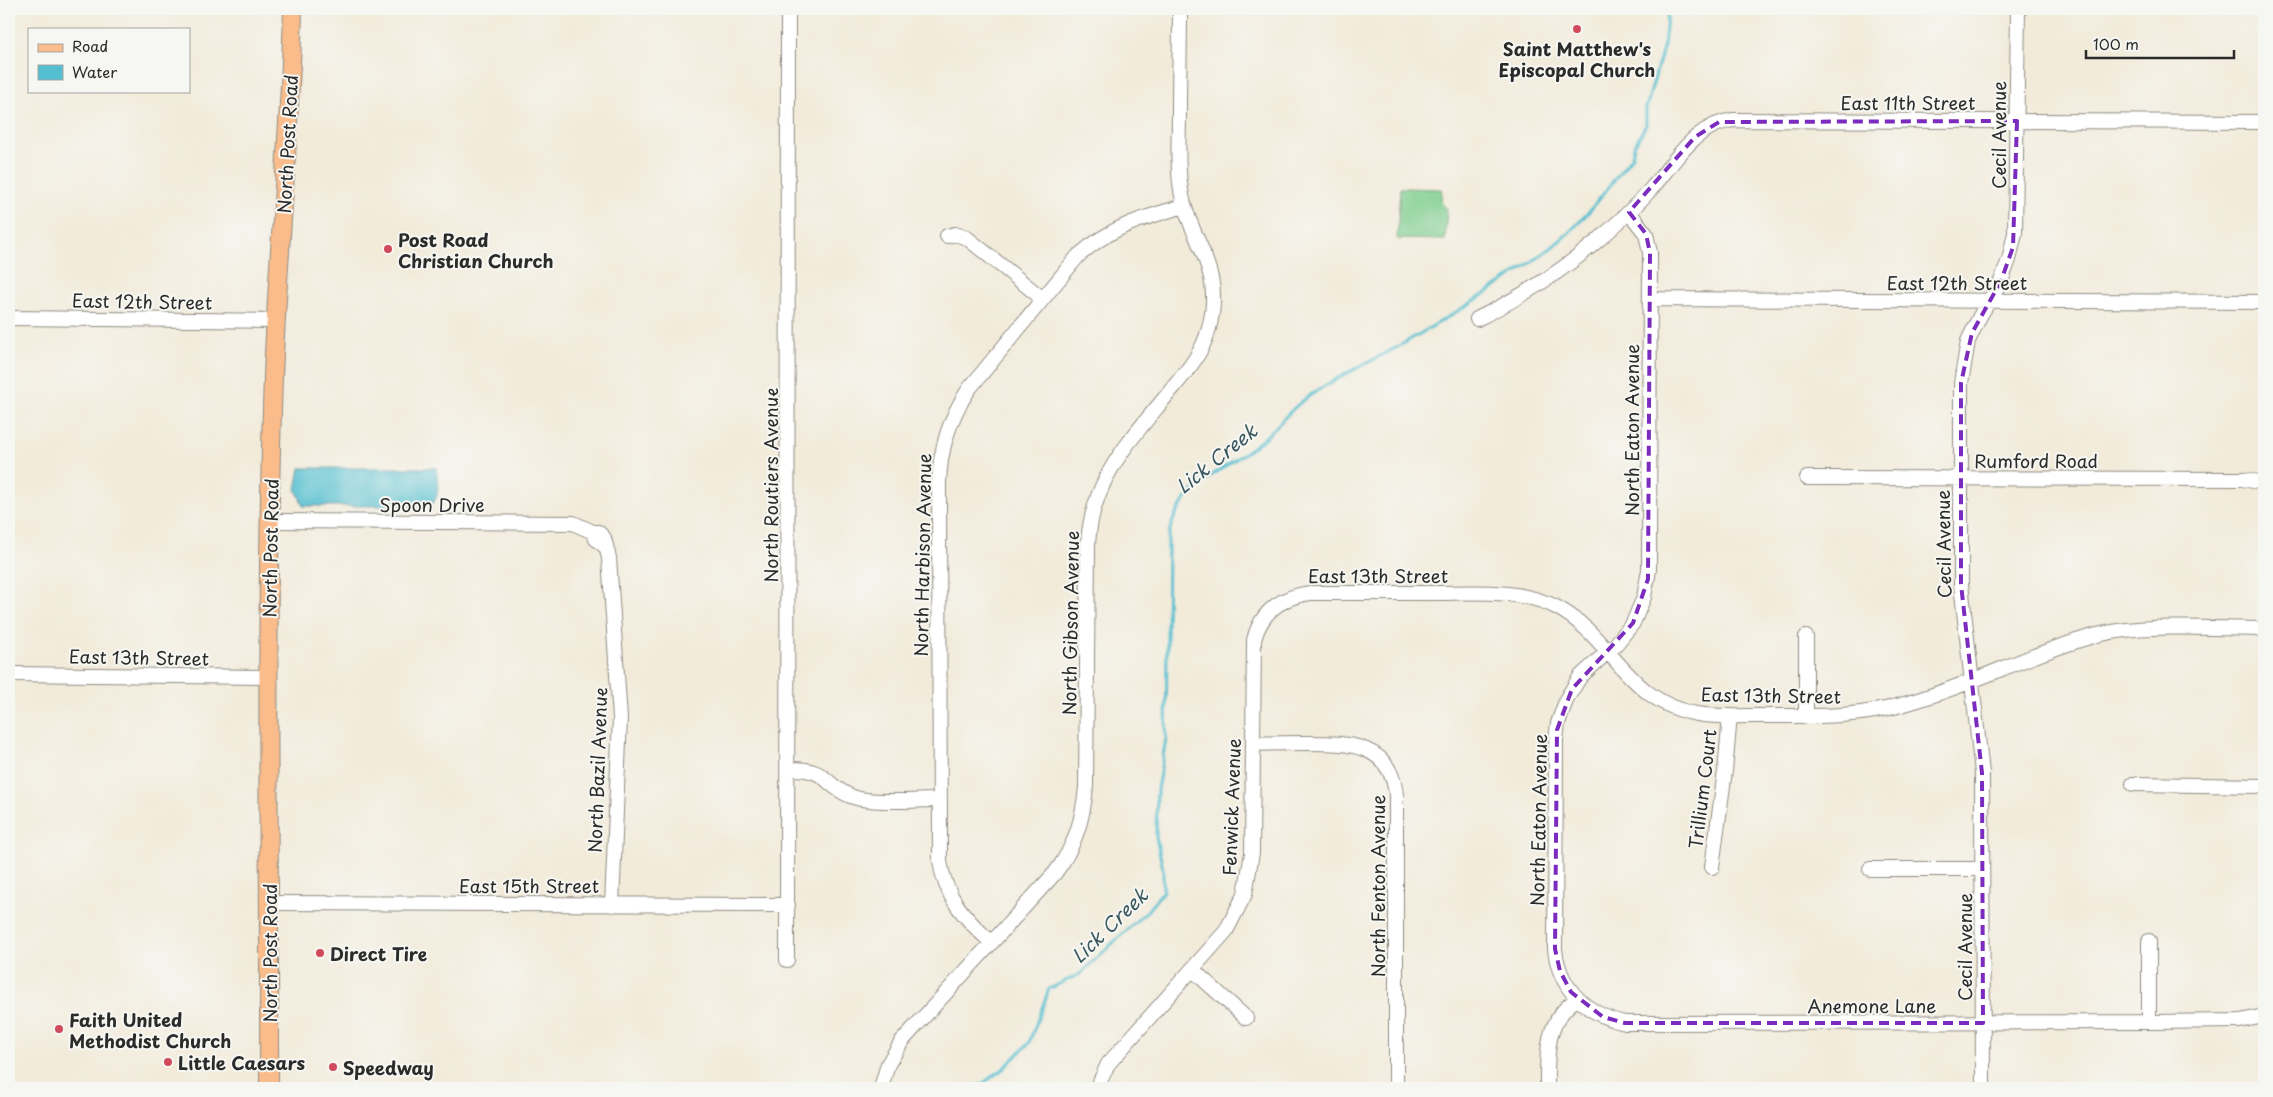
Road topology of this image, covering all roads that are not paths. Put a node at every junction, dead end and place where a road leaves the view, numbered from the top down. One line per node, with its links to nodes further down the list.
1 (293, 9): 16 (main road, North Post Road)
2 (788, 9): 32 (street, North Routiers Avenue)
3 (1180, 9): 7 (street, North Gibson Avenue)
4 (2018, 9): 5 (street, Cecil Avenue)
5 (2017, 121): 6 (street, East 11th Street); 8 (street, East 11th Street); 12 (street, Cecil Avenue)
6 (2264, 122)
7 (1184, 206): 10 (street, North Harbison Avenue); 43 (street, North Gibson Avenue)
8 (1629, 212): 11 (street, North Eaton Avenue); 15 (street, East 11th Street)
9 (947, 236): 10 (street)
10 (1043, 299): 35 (street, North Harbison Avenue)
11 (1650, 299): 12 (street, East 12th Street); 25 (street, North Eaton Avenue)
12 (1990, 301): 13 (street, East 12th Street); 18 (street, Cecil Avenue)
13 (2264, 302)
14 (9, 318): 16 (street, East 12th Street)
15 (1477, 320)
16 (276, 321): 20 (main road, North Post Road)
17 (1808, 478): 18 (street, Rumford Road)
18 (1960, 479): 19 (street, Rumford Road); 28 (street, Cecil Avenue)
19 (2264, 483)
20 (270, 521): 21 (street, Spoon Drive); 27 (main road, North Post Road)
21 (606, 547): 40 (street, North Bazil Avenue)
22 (1278, 603): 25 (street, East 13th Street); 31 (street, Fenwick Avenue)
23 (2264, 629): 28 (street, East 13th Street)
24 (1806, 637): 30 (street)
25 (1606, 652): 29 (street, East 13th Street); 46 (street, North Eaton Avenue)
26 (9, 674): 27 (street, East 13th Street)
27 (269, 677): 39 (main road, North Post Road)
28 (1972, 680): 30 (street, East 13th Street); 38 (street, Cecil Avenue)
29 (1730, 716): 30 (street, East 13th Street); 36 (street, Trillium Court)
30 (1806, 716)
31 (1253, 744): 45 (street, Fenwick Avenue); 54 (street, North Fenton Avenue)
32 (788, 769): 35 (street); 41 (street, North Routiers Avenue)
33 (2133, 784): 34 (street)
34 (2264, 786)
35 (939, 800): 43 (street, North Harbison Avenue)
36 (1712, 867)
37 (1870, 869): 38 (street)
38 (1982, 869): 50 (street, Cecil Avenue)
39 (270, 903): 40 (street, East 15th Street); 51 (main road, North Post Road)
40 (612, 904): 41 (street, East 15th Street)
41 (788, 905): 44 (street, North Routiers Avenue)
42 (2149, 941): 49 (street)
43 (992, 942): 52 (street, North Gibson Avenue)
44 (787, 960)
45 (1193, 970): 48 (street); 53 (street, Fenwick Avenue)
46 (1576, 999): 50 (street, Anemone Lane); 55 (street)
47 (2264, 1016): 49 (street, Anemone Lane)
48 (1246, 1018)
49 (2149, 1022): 50 (street, Anemone Lane)
50 (1983, 1023): 56 (street, Cecil Avenue)
51 (269, 1088)
52 (881, 1088)
53 (1097, 1088)
54 (1396, 1088)
55 (1548, 1088)
56 (1983, 1088)

